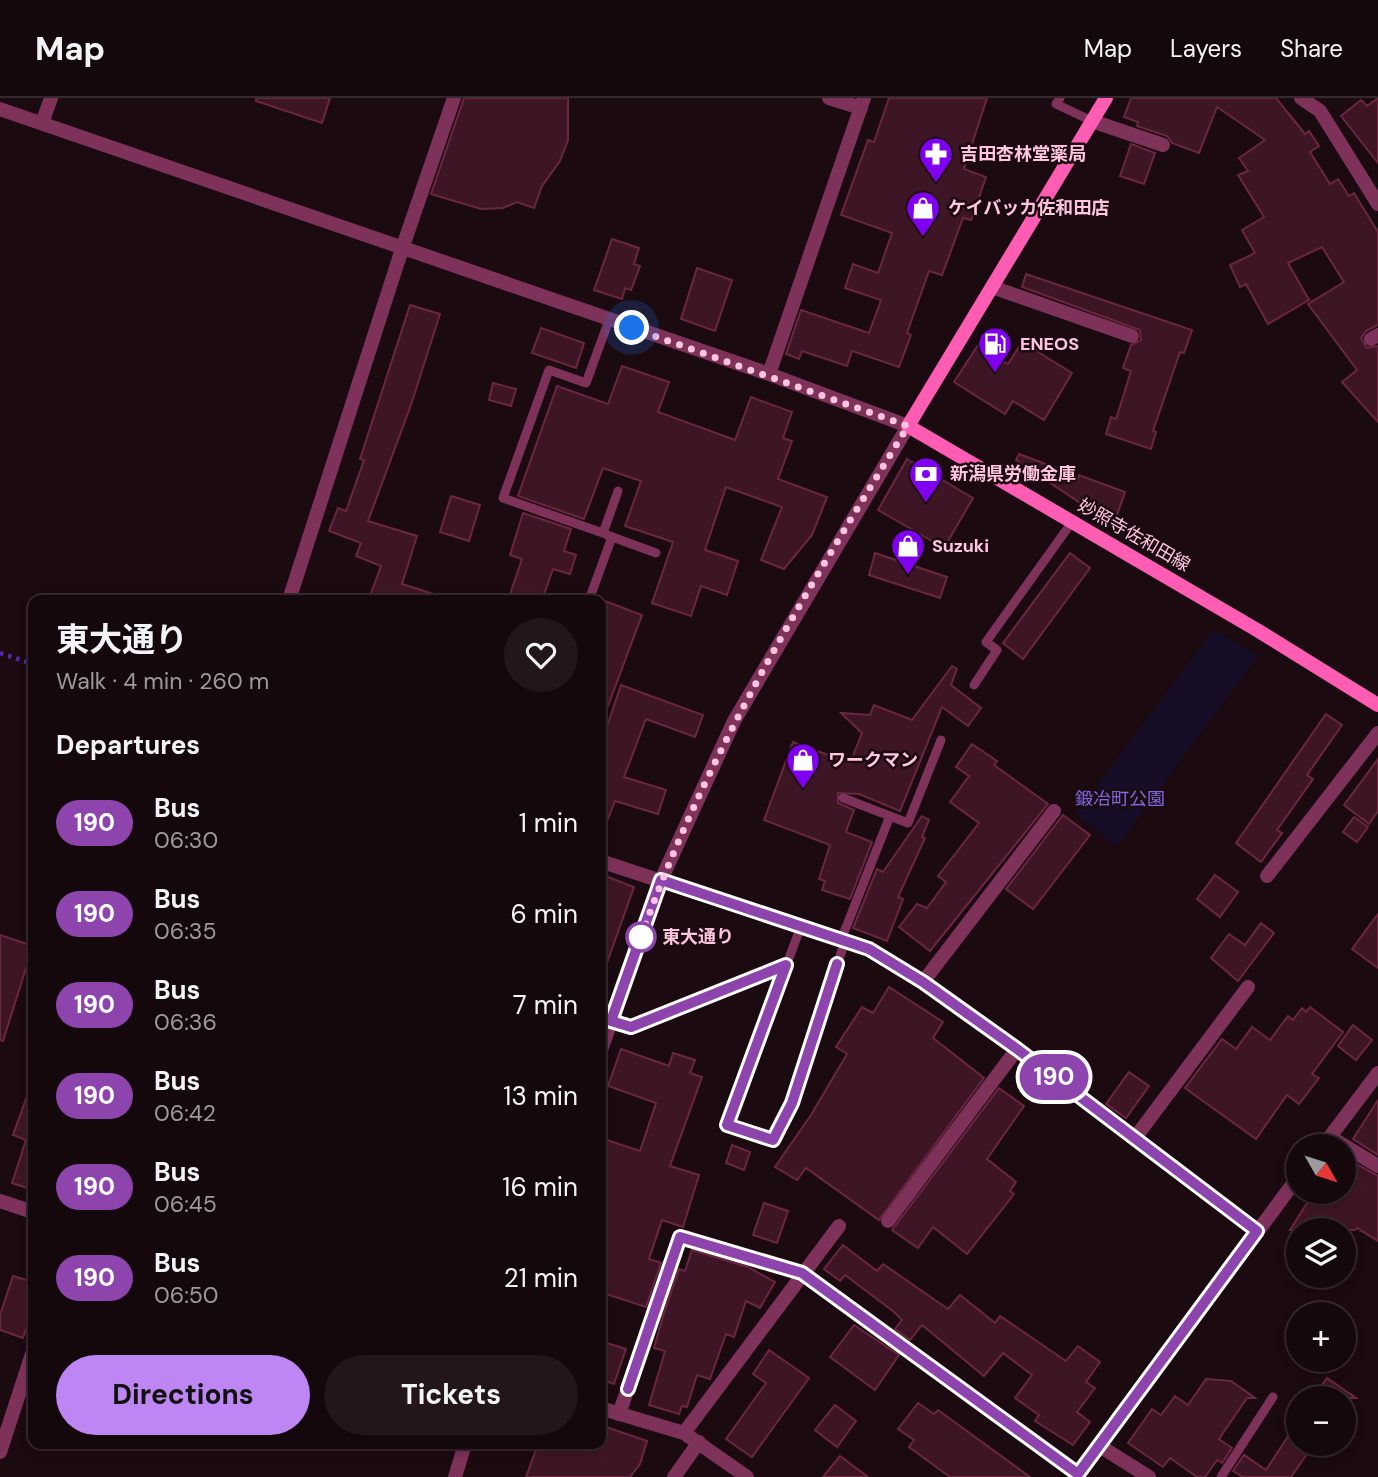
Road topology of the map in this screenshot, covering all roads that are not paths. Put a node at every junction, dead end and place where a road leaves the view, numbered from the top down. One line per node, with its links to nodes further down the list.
1 (51, 98): 11 (street)
2 (454, 98): 14 (street)
3 (829, 98): 7 (street)
4 (1060, 98): 10 (lane)
5 (1106, 98): 10 (main road)
6 (1301, 98): 8 (street)
7 (862, 103): 18 (street)
8 (1324, 104): 13 (street)
9 (0, 109): 11 (street)
10 (1092, 121): 12 (street); 15 (main road)
11 (42, 123): 14 (street)
12 (1164, 145)
13 (1378, 204)
14 (402, 249): 16 (street); 24 (street)
15 (992, 287): 17 (street); 19 (main road)
16 (609, 320): 18 (street); 22 (lane)
17 (1132, 336)
18 (769, 374): 19 (street)
19 (908, 426): 21 (main road, 妙照寺佐和田線); 35 (street)
20 (618, 491): 22 (lane)
21 (1072, 522): 26 (lane); 27 (main road, 妙照寺佐和田線)
22 (607, 535): 23 (lane); 25 (lane)
23 (656, 553)
24 (291, 595)
25 (590, 595)
26 (974, 684)
27 (1378, 705)
28 (1378, 733): 34 (street)
29 (941, 740): 32 (lane)
30 (843, 798): 32 (lane)
31 (1054, 811): 39 (street)
32 (890, 816): 37 (lane)
33 (606, 863): 35 (street)
34 (1267, 876)
35 (661, 880): 36 (street); 41 (street)
36 (801, 926): 37 (street); 38 (lane)
37 (843, 941): 38 (lane); 39 (street)
38 (786, 965): 41 (lane)
39 (923, 982): 43 (street)
40 (1248, 987): 46 (street)
41 (611, 1021): 42 (street)
42 (606, 1036)
43 (1017, 1049): 46 (street); 52 (street)
44 (1378, 1073): 45 (street)
45 (1332, 1134)
46 (1135, 1138): 54 (street)
47 (1356, 1156): 48 (street)
48 (1378, 1166)
49 (1286, 1193): 54 (street)
50 (0, 1200): 51 (street)
51 (28, 1210)
52 (888, 1221)
53 (839, 1226): 55 (street)
54 (1257, 1231): 62 (street)
55 (802, 1273): 59 (street); 60 (street); 65 (street)
56 (28, 1366): 64 (street)
57 (1273, 1397): 70 (lane)
58 (606, 1410): 59 (street)
59 (619, 1415): 60 (street)
60 (684, 1433): 61 (street)
61 (699, 1442): 67 (street); 68 (street)
62 (1098, 1444): 65 (street); 69 (street)
63 (464, 1449): 66 (street)
64 (0, 1452)
65 (1077, 1476)
66 (454, 1477)
67 (674, 1477)
68 (747, 1477)
69 (1149, 1477)
70 (1221, 1477)

